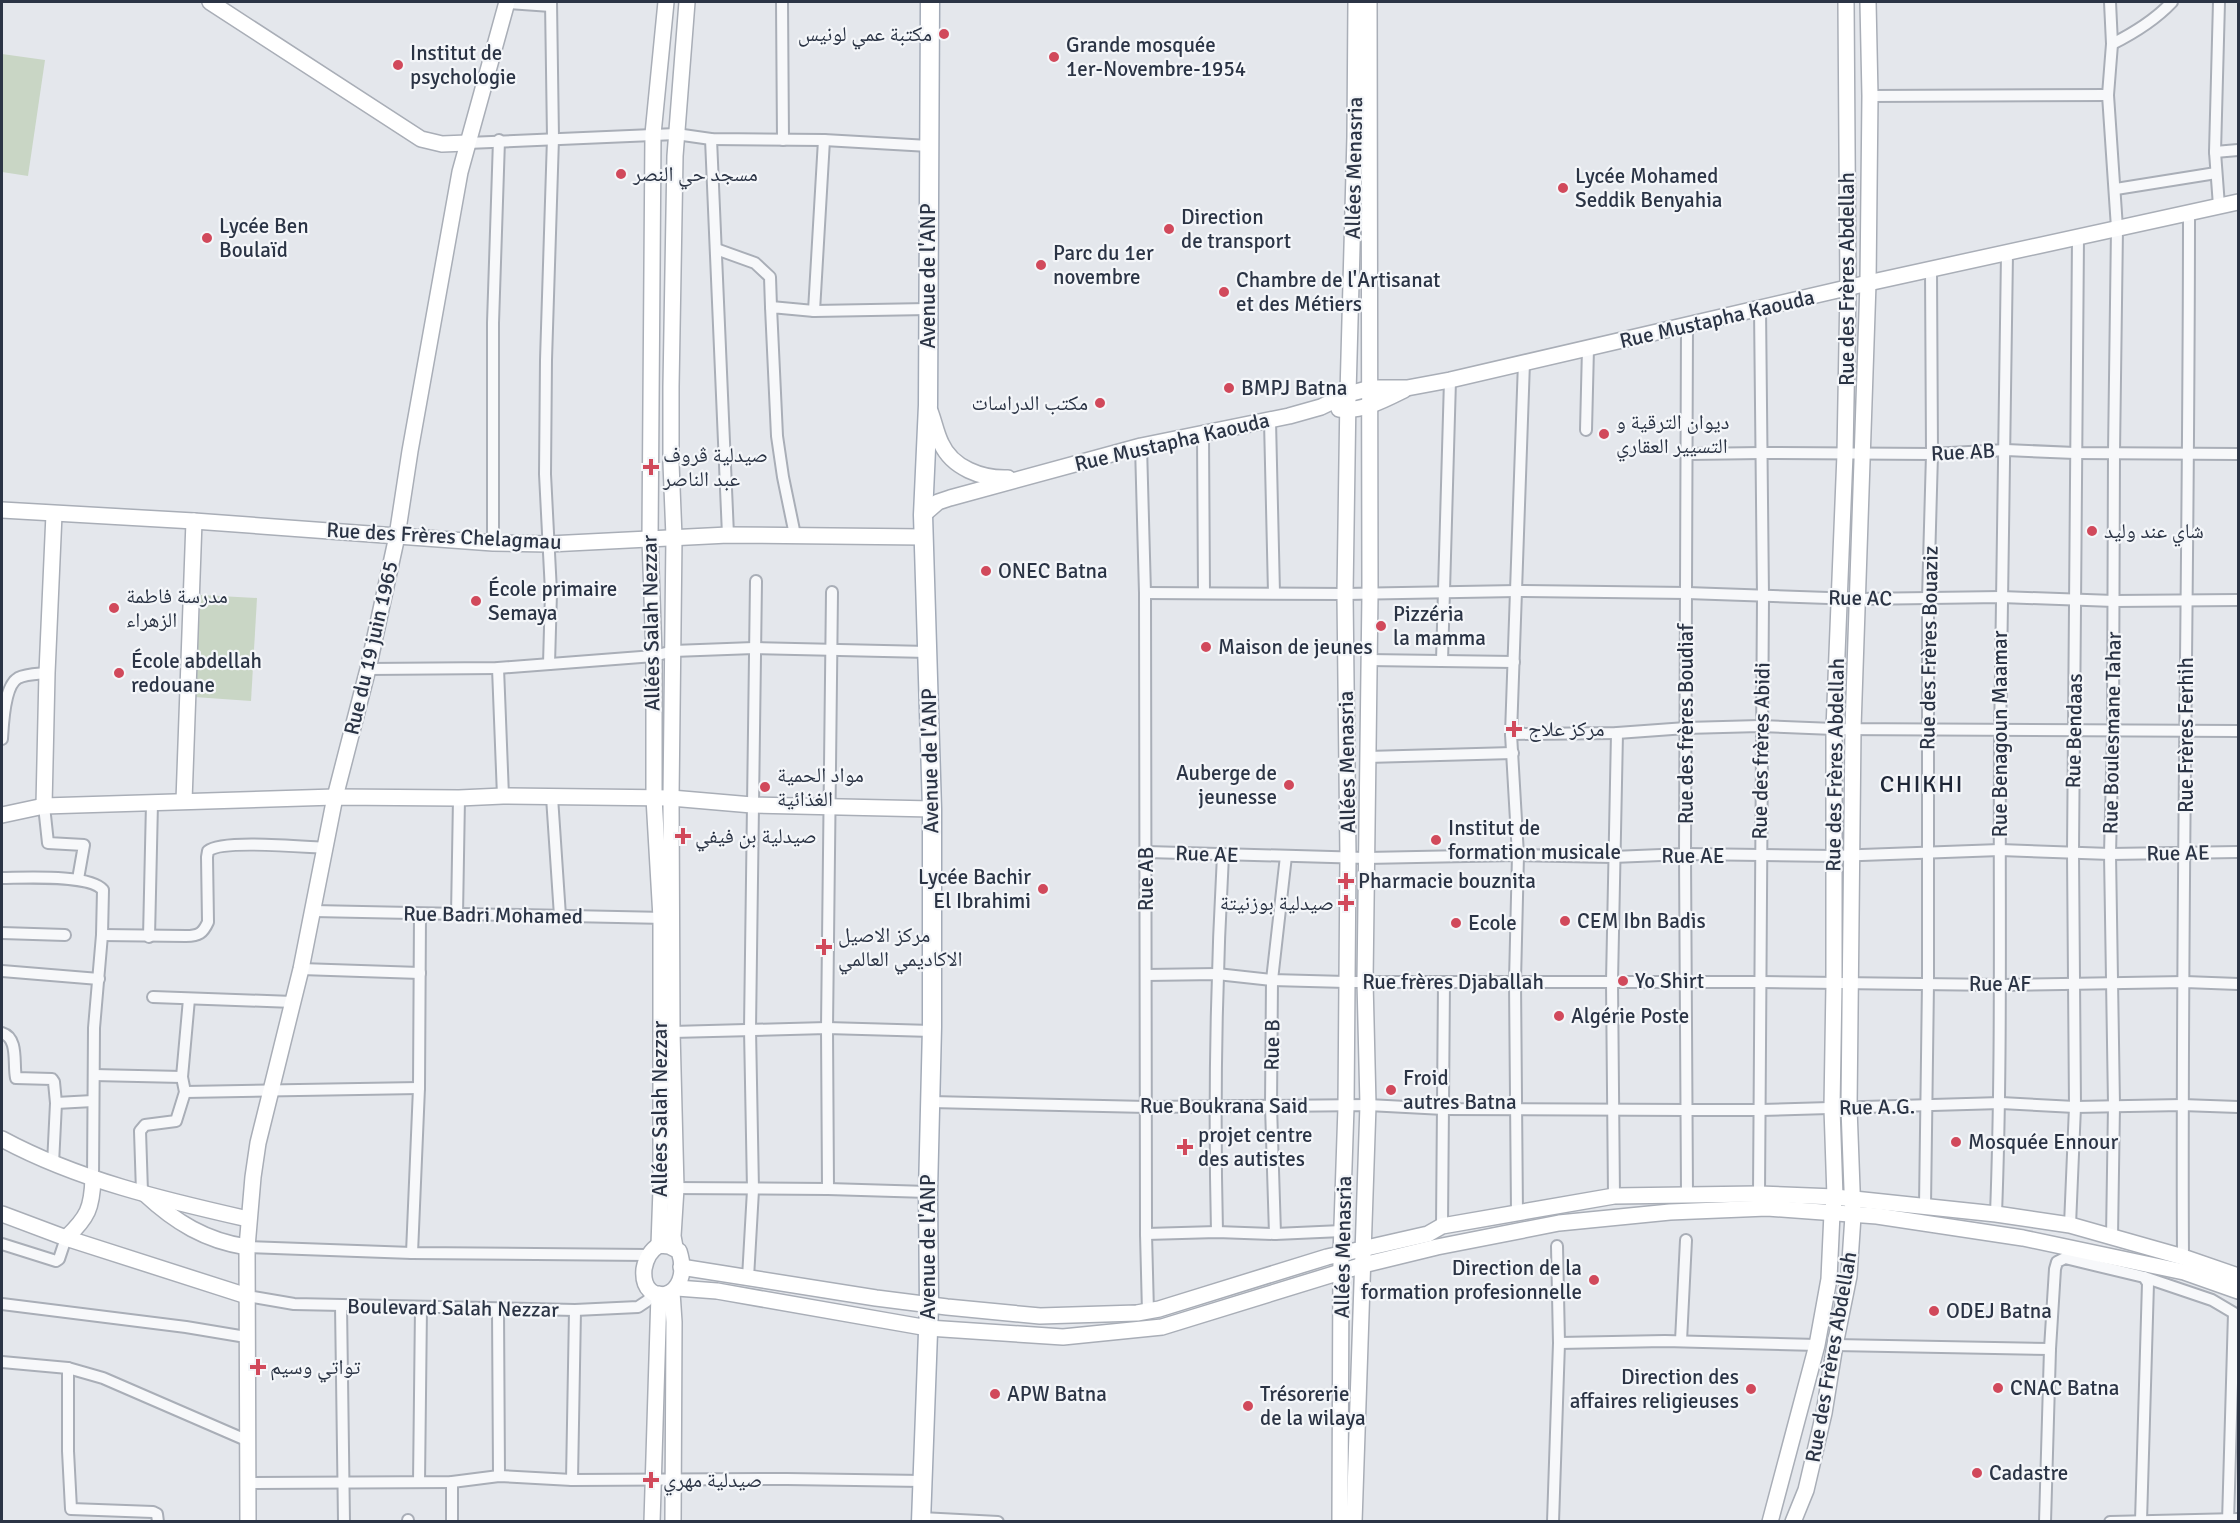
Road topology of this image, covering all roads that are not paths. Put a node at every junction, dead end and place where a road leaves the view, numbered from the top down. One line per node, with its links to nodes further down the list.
1 (210, 2): 24 (street)
2 (507, 2): 13 (street); 24 (street, Rue du 19 juin 1965)
3 (666, 2): 17 (street, Allées Salah Nezzar)
4 (687, 2): 18 (street)
5 (782, 2): 22 (street)
6 (930, 2): 25 (main road, Avenue de l'ANP)
7 (1846, 2): 39 (street, Rue des Frères Abdellah)
8 (1868, 2): 16 (street, Rue des Frères Abdellah)
9 (2110, 2): 14 (street, Rue Boulesmane Tahar)
10 (2172, 2): 14 (street)
11 (2219, 2): 27 (street)
12 (1363, 3): 48 (street, Allées Menasria); 50 (street, Allées Menasria)
13 (551, 4): 19 (street)
14 (2112, 44): 15 (street, Rue Boulesmane Tahar)
15 (2108, 94): 16 (street); 29 (street, Rue Boulesmane Tahar)
16 (1870, 96): 38 (street, Rue des Frères Abdellah)
17 (653, 134): 18 (street); 19 (street); 79 (street, Allées Salah Nezzar)
18 (676, 134): 21 (street); 77 (street)
19 (553, 138): 20 (street); 81 (street)
20 (499, 140): 24 (street); 80 (street)
21 (711, 140): 22 (street); 35 (street)
22 (783, 140): 23 (street)
23 (824, 140): 25 (street); 43 (street)
24 (467, 142): 76 (street, Rue du 19 juin 1965)
25 (929, 146): 42 (main road, Avenue de l'ANP)
26 (2238, 150): 27 (street)
27 (2215, 152): 28 (street)
28 (2216, 173): 29 (street); 31 (street)
29 (2115, 189): 33 (street, Rue Boulesmane Tahar)
30 (2238, 202): 31 (street, Rue Mustapha Kaouda)
31 (2219, 206): 32 (street, Rue Mustapha Kaouda)
32 (2189, 212): 33 (street, Rue Mustapha Kaouda); 64 (street, Rue Frères Ferhih)
33 (2117, 228): 34 (street, Rue Mustapha Kaouda); 63 (street, Rue Boulesmane Tahar)
34 (2078, 237): 36 (street, Rue Mustapha Kaouda); 62 (street, Rue Bendaas)
35 (716, 249): 40 (street); 74 (street)
36 (2007, 253): 37 (street, Rue Mustapha Kaouda); 59 (street, Rue Benagoun Maamar)
37 (1931, 270): 38 (street, Rue Mustapha Kaouda); 67 (street, Rue des Frères Bouaziz)
38 (1868, 283): 39 (street, Rue Mustapha Kaouda); 61 (street, Rue des Frères Abdellah)
39 (1848, 289): 41 (street, Rue Mustapha Kaouda); 66 (street, Rue des Frères Abdellah)
40 (771, 307): 43 (street); 75 (street)
41 (1760, 308): 44 (street, Rue Mustapha Kaouda); 60 (street, Rue des frères Abidi)
42 (928, 309): 43 (street); 51 (main road, Avenue de l'ANP)
43 (814, 311)
44 (1688, 324): 45 (street, Rue Mustapha Kaouda); 65 (street, Rue des frères Boudiaf)
45 (1588, 348): 46 (street, Rue Mustapha Kaouda); 56 (street)
46 (1524, 362): 47 (street, Rue Mustapha Kaouda); 83 (street)
47 (1450, 380): 49 (street, Rue Mustapha Kaouda); 85 (street)
48 (1371, 388): 49 (street, Rue Mustapha Kaouda); 50 (street, Rue Mustapha Kaouda); 52 (street, Allées Menasria)
49 (1407, 388): 52 (street, Rue Mustapha Kaouda)
50 (1348, 394): 53 (street, Rue Mustapha Kaouda); 54 (street, Allées Menasria)
51 (928, 405): 69 (street); 72 (main road, Avenue de l'ANP)
52 (1371, 405): 54 (street, Rue Mustapha Kaouda); 91 (street, Allées Menasria)
53 (1322, 407): 54 (street, Rue Mustapha Kaouda); 55 (street, Rue Mustapha Kaouda)
54 (1348, 410): 90 (street, Allées Menasria)
55 (1270, 421): 57 (street, Rue Mustapha Kaouda); 89 (street)
56 (1586, 430)
57 (1203, 435): 58 (street, Rue Mustapha Kaouda); 88 (street)
58 (1141, 446): 69 (street, Rue Mustapha Kaouda); 87 (street, Rue AB)
59 (2006, 450): 62 (street, Rue AB); 67 (street, Rue AB); 93 (street, Rue Benagoun Maamar)
60 (1762, 453): 65 (street, Rue AB); 66 (street, Rue AB); 92 (street, Rue des frères Abidi)
61 (1863, 453): 66 (street, Rue AB); 67 (street, Rue AB); 95 (street, Rue des Frères Abdellah)
62 (2075, 453): 63 (street, Rue AB); 97 (street, Rue Bendaas)
63 (2114, 453): 64 (street, Rue AB); 99 (street, Rue Boulesmane Tahar)
64 (2189, 453): 68 (street, Rue AB); 100 (street, Rue Frères Ferhih)
65 (1687, 454): 86 (street, Rue des frères Boudiaf)
66 (1845, 454): 94 (street, Rue des Frères Abdellah)
67 (1932, 454): 96 (street, Rue des Frères Bouaziz)
68 (2238, 454)
69 (1023, 477): 72 (street)
70 (2, 510): 71 (street, Rue des Frères Chelagmau)
71 (54, 514): 73 (street, Rue des Frères Chelagmau); 112 (street)
72 (923, 515): 78 (main road, Avenue de l'ANP)
73 (194, 521): 76 (street, Rue des Frères Chelagmau); 134 (street)
74 (728, 535): 75 (street, Rue des Frères Chelagmau); 77 (street, Rue des Frères Chelagmau)
75 (795, 535): 78 (street, Rue des Frères Chelagmau)
76 (397, 536): 80 (street, Rue des Frères Chelagmau); 111 (street, Rue du 19 juin 1965)
77 (674, 537): 79 (street, Rue des Frères Chelagmau); 102 (street)
78 (923, 537): 104 (main road, Avenue de l'ANP)
79 (650, 539): 81 (street, Rue des Frères Chelagmau); 105 (street, Allées Salah Nezzar)
80 (493, 543): 81 (street, Rue des Frères Chelagmau)
81 (549, 543): 109 (street)
82 (756, 580): 101 (street)
83 (1517, 591): 85 (street, Rue AC); 86 (street, Rue AC); 108 (street)
84 (832, 592): 103 (street)
85 (1444, 592): 91 (street, Rue AC); 107 (street)
86 (1687, 592): 92 (street, Rue AC); 114 (street, Rue des frères Boudiaf)
87 (1145, 593): 88 (street, Rue AC); 143 (street, Rue AB)
88 (1204, 593): 89 (street, Rue AC)
89 (1275, 593): 90 (street, Rue AC)
90 (1345, 594): 91 (street, Rue AC); 156 (street, Allées Menasria)
91 (1370, 594): 106 (street, Allées Menasria)
92 (1762, 597): 94 (street, Rue AC); 113 (street, Rue des frères Abidi)
93 (2001, 597): 96 (street, Rue AC); 97 (street, Rue AC); 118 (street, Rue Benagoun Maamar)
94 (1838, 598): 95 (street, Rue AC); 116 (street, Rue des Frères Abdellah)
95 (1857, 598): 96 (street, Rue AC); 115 (street, Rue des Frères Abdellah)
96 (1928, 599): 117 (street, Rue des Frères Bouaziz)
97 (2076, 600): 99 (street, Rue AC); 120 (street, Rue Bendaas)
98 (2238, 600): 100 (street, Rue AC)
99 (2114, 601): 100 (street, Rue AC); 121 (street, Rue Boulesmane Tahar)
100 (2187, 601): 119 (street, Rue Frères Ferhih)
101 (754, 648): 102 (street); 103 (street); 136 (street)
102 (673, 651): 105 (street); 133 (street)
103 (832, 651): 104 (street); 138 (street)
104 (928, 652): 139 (main road, Avenue de l'ANP)
105 (654, 656): 109 (street); 132 (street, Allées Salah Nezzar)
106 (1368, 660): 107 (street); 127 (street, Allées Menasria)
107 (1442, 661): 108 (street)
108 (1514, 662): 124 (street)
109 (549, 664): 110 (street)
110 (498, 668): 111 (street); 128 (street)
111 (368, 669): 129 (street, Rue du 19 juin 1965)
112 (47, 673): 125 (street); 137 (street)
113 (1760, 726): 114 (street); 116 (street); 154 (street, Rue des frères Abidi)
114 (1686, 728): 123 (street); 146 (street, Rue des frères Boudiaf)
115 (1853, 728): 116 (street); 117 (street); 152 (street, Rue des Frères Abdellah)
116 (1834, 729): 155 (street, Rue des Frères Abdellah)
117 (1928, 729): 118 (street); 147 (street, Rue des Frères Bouaziz)
118 (2000, 729): 120 (street); 142 (street, Rue Benagoun Maamar)
119 (2186, 730): 121 (street); 122 (street); 149 (street, Rue Frères Ferhih)
120 (2074, 731): 121 (street); 144 (street, Rue Bendaas)
121 (2113, 731): 148 (street, Rue Boulesmane Tahar)
122 (2238, 731)
123 (1617, 733): 124 (street); 157 (street)
124 (1512, 734): 126 (street)
125 (2, 739)
126 (1513, 753): 127 (street); 151 (street)
127 (1367, 757): 158 (street, Allées Menasria)
128 (503, 796): 130 (street); 131 (street)
129 (335, 797): 131 (street); 134 (street); 141 (street, Rue du 19 juin 1965)
130 (552, 797): 132 (street); 164 (street)
131 (459, 798): 163 (street)
132 (654, 798): 133 (street); 165 (street, Allées Salah Nezzar)
133 (671, 798): 136 (street); 165 (street)
134 (184, 801): 135 (street)
135 (152, 803): 137 (street); 169 (street)
136 (752, 805): 138 (street); 196 (street)
137 (44, 806): 140 (street); 160 (street)
138 (830, 807): 139 (street); 195 (street)
139 (932, 809): 197 (main road, Avenue de l'ANP)
140 (2, 815)
141 (325, 848): 161 (street, Rue du 19 juin 1965); 169 (street)
142 (2000, 850): 144 (street, Rue AE); 147 (street, Rue AE); 191 (street, Rue Benagoun Maamar)
143 (1146, 852): 150 (street, Rue AE); 174 (street, Rue AB)
144 (2073, 852): 148 (street, Rue AE); 188 (street, Rue Bendaas)
145 (2238, 852): 149 (street, Rue AE)
146 (1685, 854): 154 (street, Rue AE); 157 (street, Rue AE); 182 (street, Rue des frères Boudiaf)
147 (1927, 854): 152 (street, Rue AE); 185 (street, Rue des Frères Bouaziz)
148 (2110, 854): 149 (street, Rue AE); 189 (street, Rue Boulesmane Tahar)
149 (2184, 854): 184 (street, Rue Frères Ferhih)
150 (1223, 855): 153 (street, Rue AE); 173 (street)
151 (1518, 855): 157 (street, Rue AE); 158 (street, Rue AE); 179 (street)
152 (1853, 855): 155 (street, Rue AE); 187 (street, Rue des Frères Abdellah)
153 (1286, 856): 156 (street, Rue AE); 176 (street, Rue B)
154 (1760, 856): 155 (street, Rue AE); 183 (street, Rue des frères Abidi)
155 (1834, 856): 186 (street, Rue des Frères Abdellah)
156 (1348, 857): 158 (street, Rue AE); 180 (street, Allées Menasria)
157 (1612, 857): 181 (street)
158 (1366, 858): 177 (street, Allées Menasria)
159 (2, 878): 160 (street)
160 (78, 879): 168 (street)
161 (313, 911): 162 (street, Rue Badri Mohamed); 170 (street, Rue du 19 juin 1965)
162 (420, 914): 163 (street, Rue Badri Mohamed); 172 (street)
163 (457, 915): 164 (street, Rue Badri Mohamed)
164 (560, 916): 165 (street, Rue Badri Mohamed)
165 (667, 918): 198 (street); 229 (street, Allées Salah Nezzar)
166 (2, 933): 167 (street)
167 (66, 935)
168 (102, 935): 169 (street); 175 (street)
169 (149, 937)
170 (301, 969): 172 (street); 194 (street, Rue du 19 juin 1965)
171 (2, 971): 175 (street)
172 (420, 973): 202 (street)
173 (1217, 974): 174 (street, Rue frères Djaballah); 176 (street, Rue frères Djaballah); 212 (street)
174 (1146, 975): 215 (street, Rue AB)
175 (99, 979): 200 (street)
176 (1272, 980): 180 (street, Rue frères Djaballah); 213 (street, Rue B)
177 (1365, 981): 178 (street, Rue frères Djaballah); 180 (street, Rue frères Djaballah); 209 (street, Allées Menasria)
178 (1444, 981): 179 (street, Rue frères Djaballah); 221 (street)
179 (1515, 981): 181 (street, Rue frères Djaballah); 222 (street)
180 (1346, 982): 216 (street, Allées Menasria)
181 (1611, 982): 182 (street, Rue frères Djaballah); 223 (street)
182 (1686, 982): 183 (street, Rue frères Djaballah); 224 (street, Rue des frères Boudiaf)
183 (1761, 982): 186 (street, Rue AF); 225 (street, Rue des frères Abidi)
184 (2185, 982): 189 (street, Rue AF); 190 (street, Rue AF); 211 (street, Rue Frères Ferhih)
185 (1928, 983): 187 (street, Rue AF); 191 (street, Rue AF); 214 (street, Rue des Frères Bouaziz)
186 (1834, 984): 187 (street, Rue AF); 219 (street, Rue des Frères Abdellah)
187 (1851, 984): 220 (street, Rue des Frères Abdellah)
188 (2074, 984): 189 (street, Rue AF); 191 (street, Rue AF); 217 (street, Rue Bendaas)
189 (2112, 984): 210 (street, Rue Boulesmane Tahar)
190 (2238, 984)
191 (2001, 985): 207 (street, Rue Benagoun Maamar)
192 (153, 997): 193 (street)
193 (189, 999): 194 (street); 201 (street)
194 (293, 1002): 203 (street, Rue du 19 juin 1965)
195 (827, 1028): 196 (street); 197 (street); 230 (street)
196 (750, 1029): 198 (street); 231 (street)
197 (932, 1031): 206 (main road, Avenue de l'ANP)
198 (672, 1032): 229 (street)
199 (2, 1033): 208 (street)
200 (94, 1075): 201 (street); 205 (street)
201 (182, 1077): 204 (street)
202 (419, 1088): 203 (street); 260 (street)
203 (270, 1090): 204 (street); 245 (street, Rue du 19 juin 1965)
204 (185, 1092): 232 (street)
205 (93, 1101): 208 (street); 228 (street)
206 (931, 1102): 215 (street, Rue Boukrana Said); 233 (main road, Avenue de l'ANP)
207 (2001, 1102): 214 (street, Rue A.G.); 217 (street, Rue A.G.); 243 (street, Rue Benagoun Maamar)
208 (56, 1103): 227 (street)
209 (1368, 1105): 216 (street, Rue Boukrana Said); 221 (street, Rue Boukrana Said); 262 (street, Allées Menasria)
210 (2114, 1105): 211 (street, Rue A.G.); 217 (street, Rue A.G.); 252 (street, Rue Boulesmane Tahar)
211 (2182, 1105): 218 (street, Rue A.G.); 263 (street, Rue Frères Ferhih)
212 (1214, 1106): 213 (street, Rue Boukrana Said); 215 (street, Rue Boukrana Said); 249 (street)
213 (1271, 1106): 216 (street, Rue Boukrana Said); 251 (street, Rue B)
214 (1928, 1106): 220 (street, Rue A.G.); 239 (street, Rue des Frères Bouaziz)
215 (1147, 1107): 250 (street, Rue AB)
216 (1346, 1107): 248 (street, Allées Menasria)
217 (2074, 1107): 246 (street, Rue Bendaas)
218 (2238, 1107)
219 (1832, 1108): 220 (street, Rue A.G.); 225 (street, Rue A.G.); 237 (street, Rue des Frères Abdellah)
220 (1850, 1108): 238 (street, Rue des Frères Abdellah)
221 (1444, 1109): 222 (street, Rue Boukrana Said); 247 (street)
222 (1516, 1109): 223 (street, Rue A.G.); 242 (street)
223 (1612, 1109): 224 (street, Rue A.G.); 236 (street)
224 (1687, 1110): 225 (street, Rue A.G.); 235 (street, Rue des frères Boudiaf)
225 (1760, 1110): 234 (street, Rue des frères Abidi)
226 (2, 1139): 227 (street)
227 (54, 1164): 228 (street)
228 (93, 1178): 232 (street); 253 (street)
229 (669, 1189): 231 (street); 258 (street); 259 (street, Allées Salah Nezzar)
230 (828, 1189): 231 (street); 233 (street)
231 (753, 1190): 268 (street)
232 (142, 1192): 245 (street); 257 (street)
233 (928, 1192): 275 (main road, Avenue de l'ANP)
234 (1759, 1194): 235 (street); 237 (street)
235 (1687, 1195): 236 (street)
236 (1614, 1196): 242 (street)
237 (1835, 1197): 238 (street); 240 (street, Rue des Frères Abdellah)
238 (1852, 1198): 239 (street); 244 (street, Rue des Frères Abdellah)
239 (1925, 1206): 243 (street)
240 (1832, 1213): 244 (street); 262 (street); 285 (street, Rue des Frères Abdellah)
241 (2, 1214): 253 (street)
242 (1517, 1214): 247 (street)
243 (1996, 1214): 246 (street)
244 (1852, 1216): 270 (street); 286 (street, Rue des Frères Abdellah)
245 (248, 1219): 257 (street, Rue du 19 juin 1965)
246 (2070, 1225): 252 (street)
247 (1442, 1226): 262 (street)
248 (1342, 1231): 251 (street); 261 (street, Allées Menasria)
249 (1217, 1232): 250 (street); 251 (street)
250 (1146, 1234): 280 (street, Rue AB)
251 (1275, 1234)
252 (2112, 1237): 263 (street)
253 (66, 1238): 255 (street); 272 (street)
254 (1686, 1240): 283 (street)
255 (2, 1244)
256 (1557, 1246): 284 (street)
257 (247, 1247): 260 (street); 272 (street, Rue du 19 juin 1965)
258 (675, 1247): 259 (street); 264 (street)
259 (654, 1250): 260 (street); 271 (street)
260 (412, 1253)
261 (1341, 1256): 262 (street); 265 (street, Allées Menasria); 280 (street)
262 (1363, 1257): 265 (street); 310 (street, Allées Menasria)
263 (2183, 1257): 266 (street)
264 (681, 1267): 268 (street); 271 (street)
265 (1342, 1272): 281 (street); 309 (street, Allées Menasria)
266 (2238, 1276)
267 (2144, 1277): 287 (street); 301 (street); 316 (street)
268 (748, 1278): 269 (street)
269 (830, 1290): 275 (street); 278 (street)
270 (2238, 1291)
271 (665, 1292): 278 (street); 279 (street, Boulevard Salah Nezzar); 293 (street); 294 (street)
272 (247, 1296): 274 (street, Boulevard Salah Nezzar); 282 (street, Rue du 19 juin 1965)
273 (2, 1305): 282 (street)
274 (341, 1305): 276 (street, Boulevard Salah Nezzar); 297 (street)
275 (929, 1305): 280 (street); 281 (main road, Avenue de l'ANP)
276 (421, 1307): 277 (street, Boulevard Salah Nezzar); 298 (street)
277 (498, 1308): 279 (street, Boulevard Salah Nezzar); 291 (street)
278 (824, 1309): 281 (street)
279 (575, 1310): 292 (street)
280 (1148, 1312)
281 (928, 1328): 295 (main road, Avenue de l'ANP)
282 (246, 1337): 290 (street, Rue du 19 juin 1965)
283 (1681, 1341): 284 (street); 285 (street)
284 (1559, 1343): 311 (street)
285 (1817, 1345): 312 (street, Rue des Frères Abdellah)
286 (1834, 1345): 287 (street); 313 (street, Rue des Frères Abdellah)
287 (2050, 1349): 314 (street)
288 (2, 1362): 289 (street)
289 (68, 1368): 290 (street); 302 (street)
290 (246, 1440): 296 (street, Rue du 19 juin 1965)
291 (499, 1476): 292 (street); 299 (street)
292 (572, 1480): 293 (street)
293 (653, 1481): 294 (street); 306 (street)
294 (675, 1481): 295 (street); 307 (street)
295 (923, 1481): 300 (main road, Avenue de l'ANP)
296 (248, 1482): 297 (street); 303 (street, Rue du 19 juin 1965)
297 (343, 1482): 298 (street); 304 (street)
298 (419, 1482): 299 (street)
299 (452, 1482): 305 (street)
300 (921, 1520): 308 (street)
301 (2232, 1520): 316 (street)
302 (158, 1521)
303 (248, 1521)
304 (344, 1521)
305 (452, 1521)
306 (652, 1521)
307 (673, 1521)
308 (998, 1521)
309 (1340, 1521)
310 (1354, 1521)
311 (1553, 1521)
312 (1770, 1521)
313 (1793, 1521)
314 (2045, 1521)
315 (2110, 1521): 316 (street)
316 (2142, 1521)

